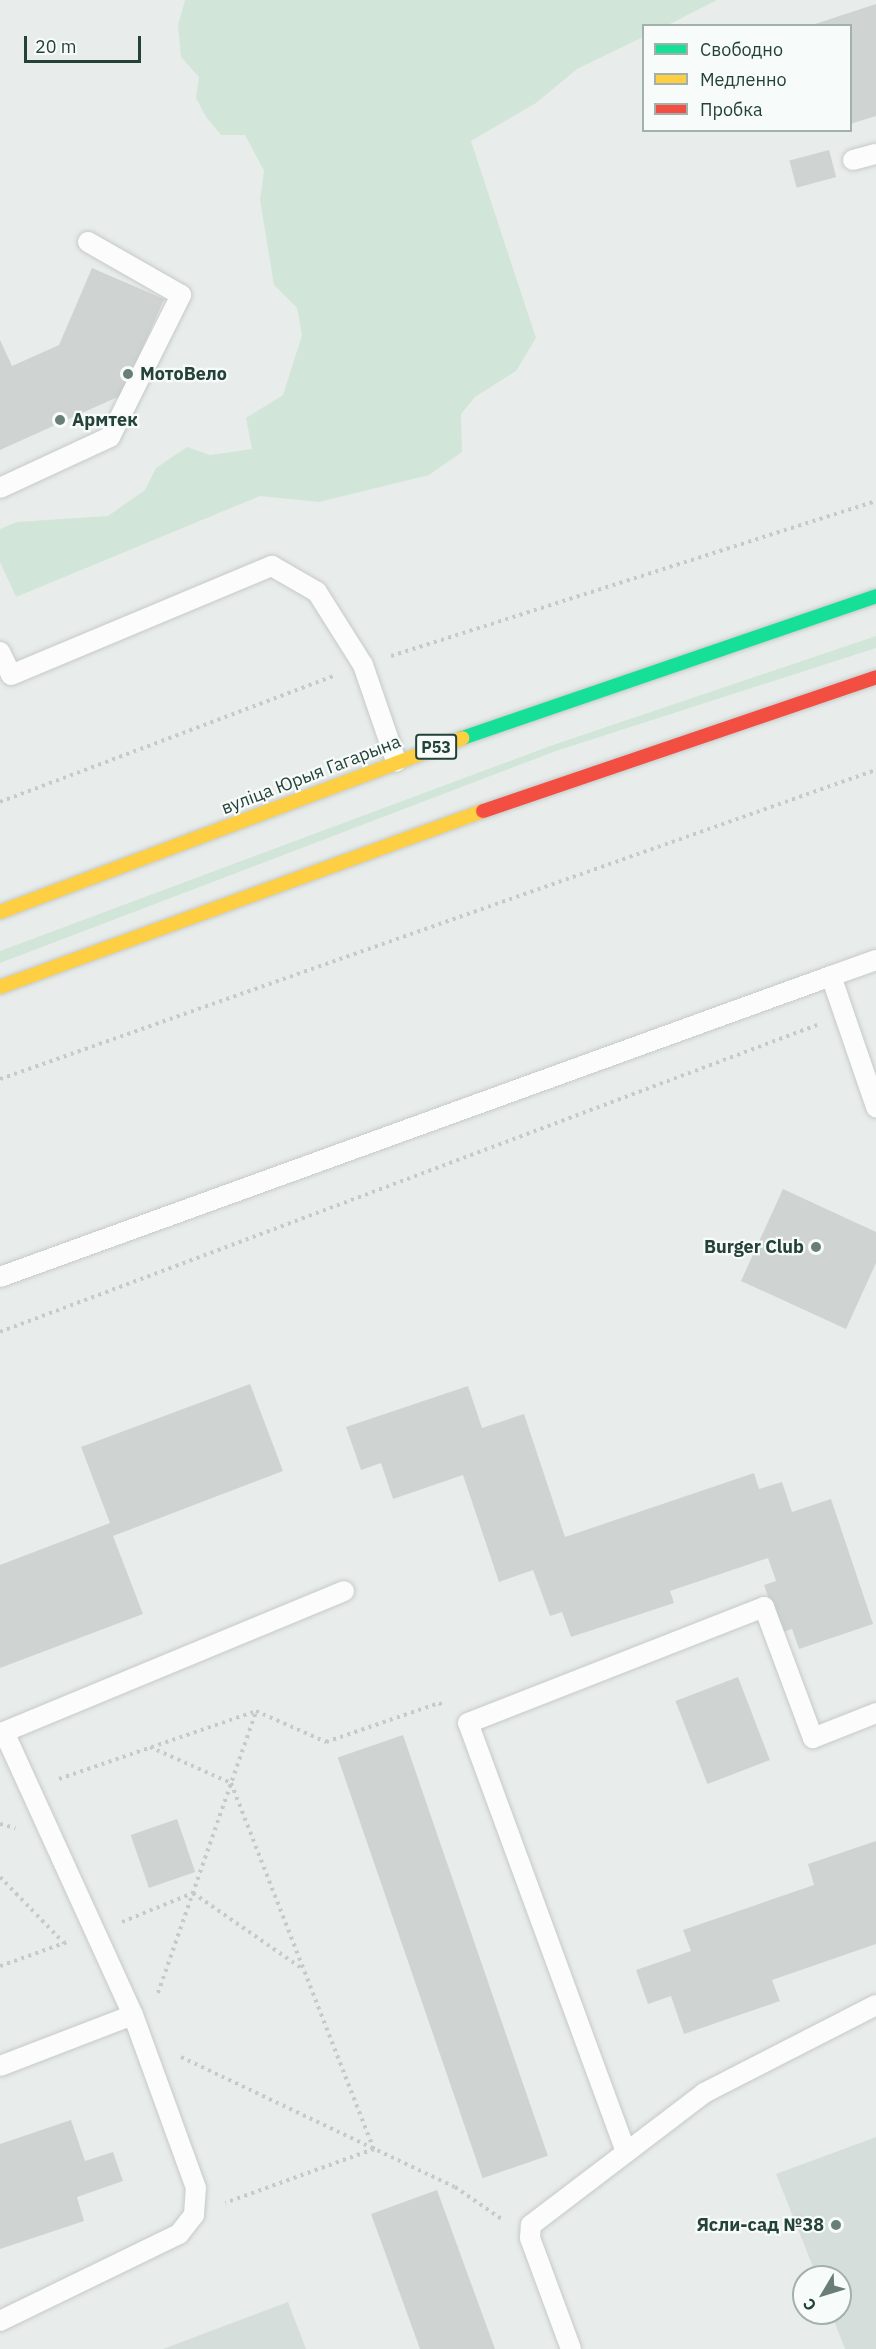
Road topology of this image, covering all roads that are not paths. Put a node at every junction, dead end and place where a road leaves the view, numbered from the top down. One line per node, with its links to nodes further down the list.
1 (876, 154): 2 (lane)
2 (854, 160)
3 (88, 242): 4 (lane)
4 (0, 488)
5 (876, 596): 8 (main road, вуліца Юрыя Гагарына / Р53)
6 (0, 652): 8 (lane)
7 (876, 677): 12 (main road)
8 (396, 761): 9 (main road, вуліца Юрыя Гагарына / Р53)
9 (0, 912)
10 (876, 960): 11 (lane)
11 (831, 976): 13 (lane); 14 (lane)
12 (0, 987)
13 (876, 1107)
14 (0, 1278)
15 (344, 1591): 17 (lane)
16 (876, 1713): 21 (lane)
17 (2, 1731): 19 (lane)
18 (876, 2005): 21 (lane)
19 (133, 2015): 20 (lane); 22 (lane)
20 (0, 2066)
21 (626, 2152): 23 (lane)
22 (0, 2321)
23 (571, 2349)

